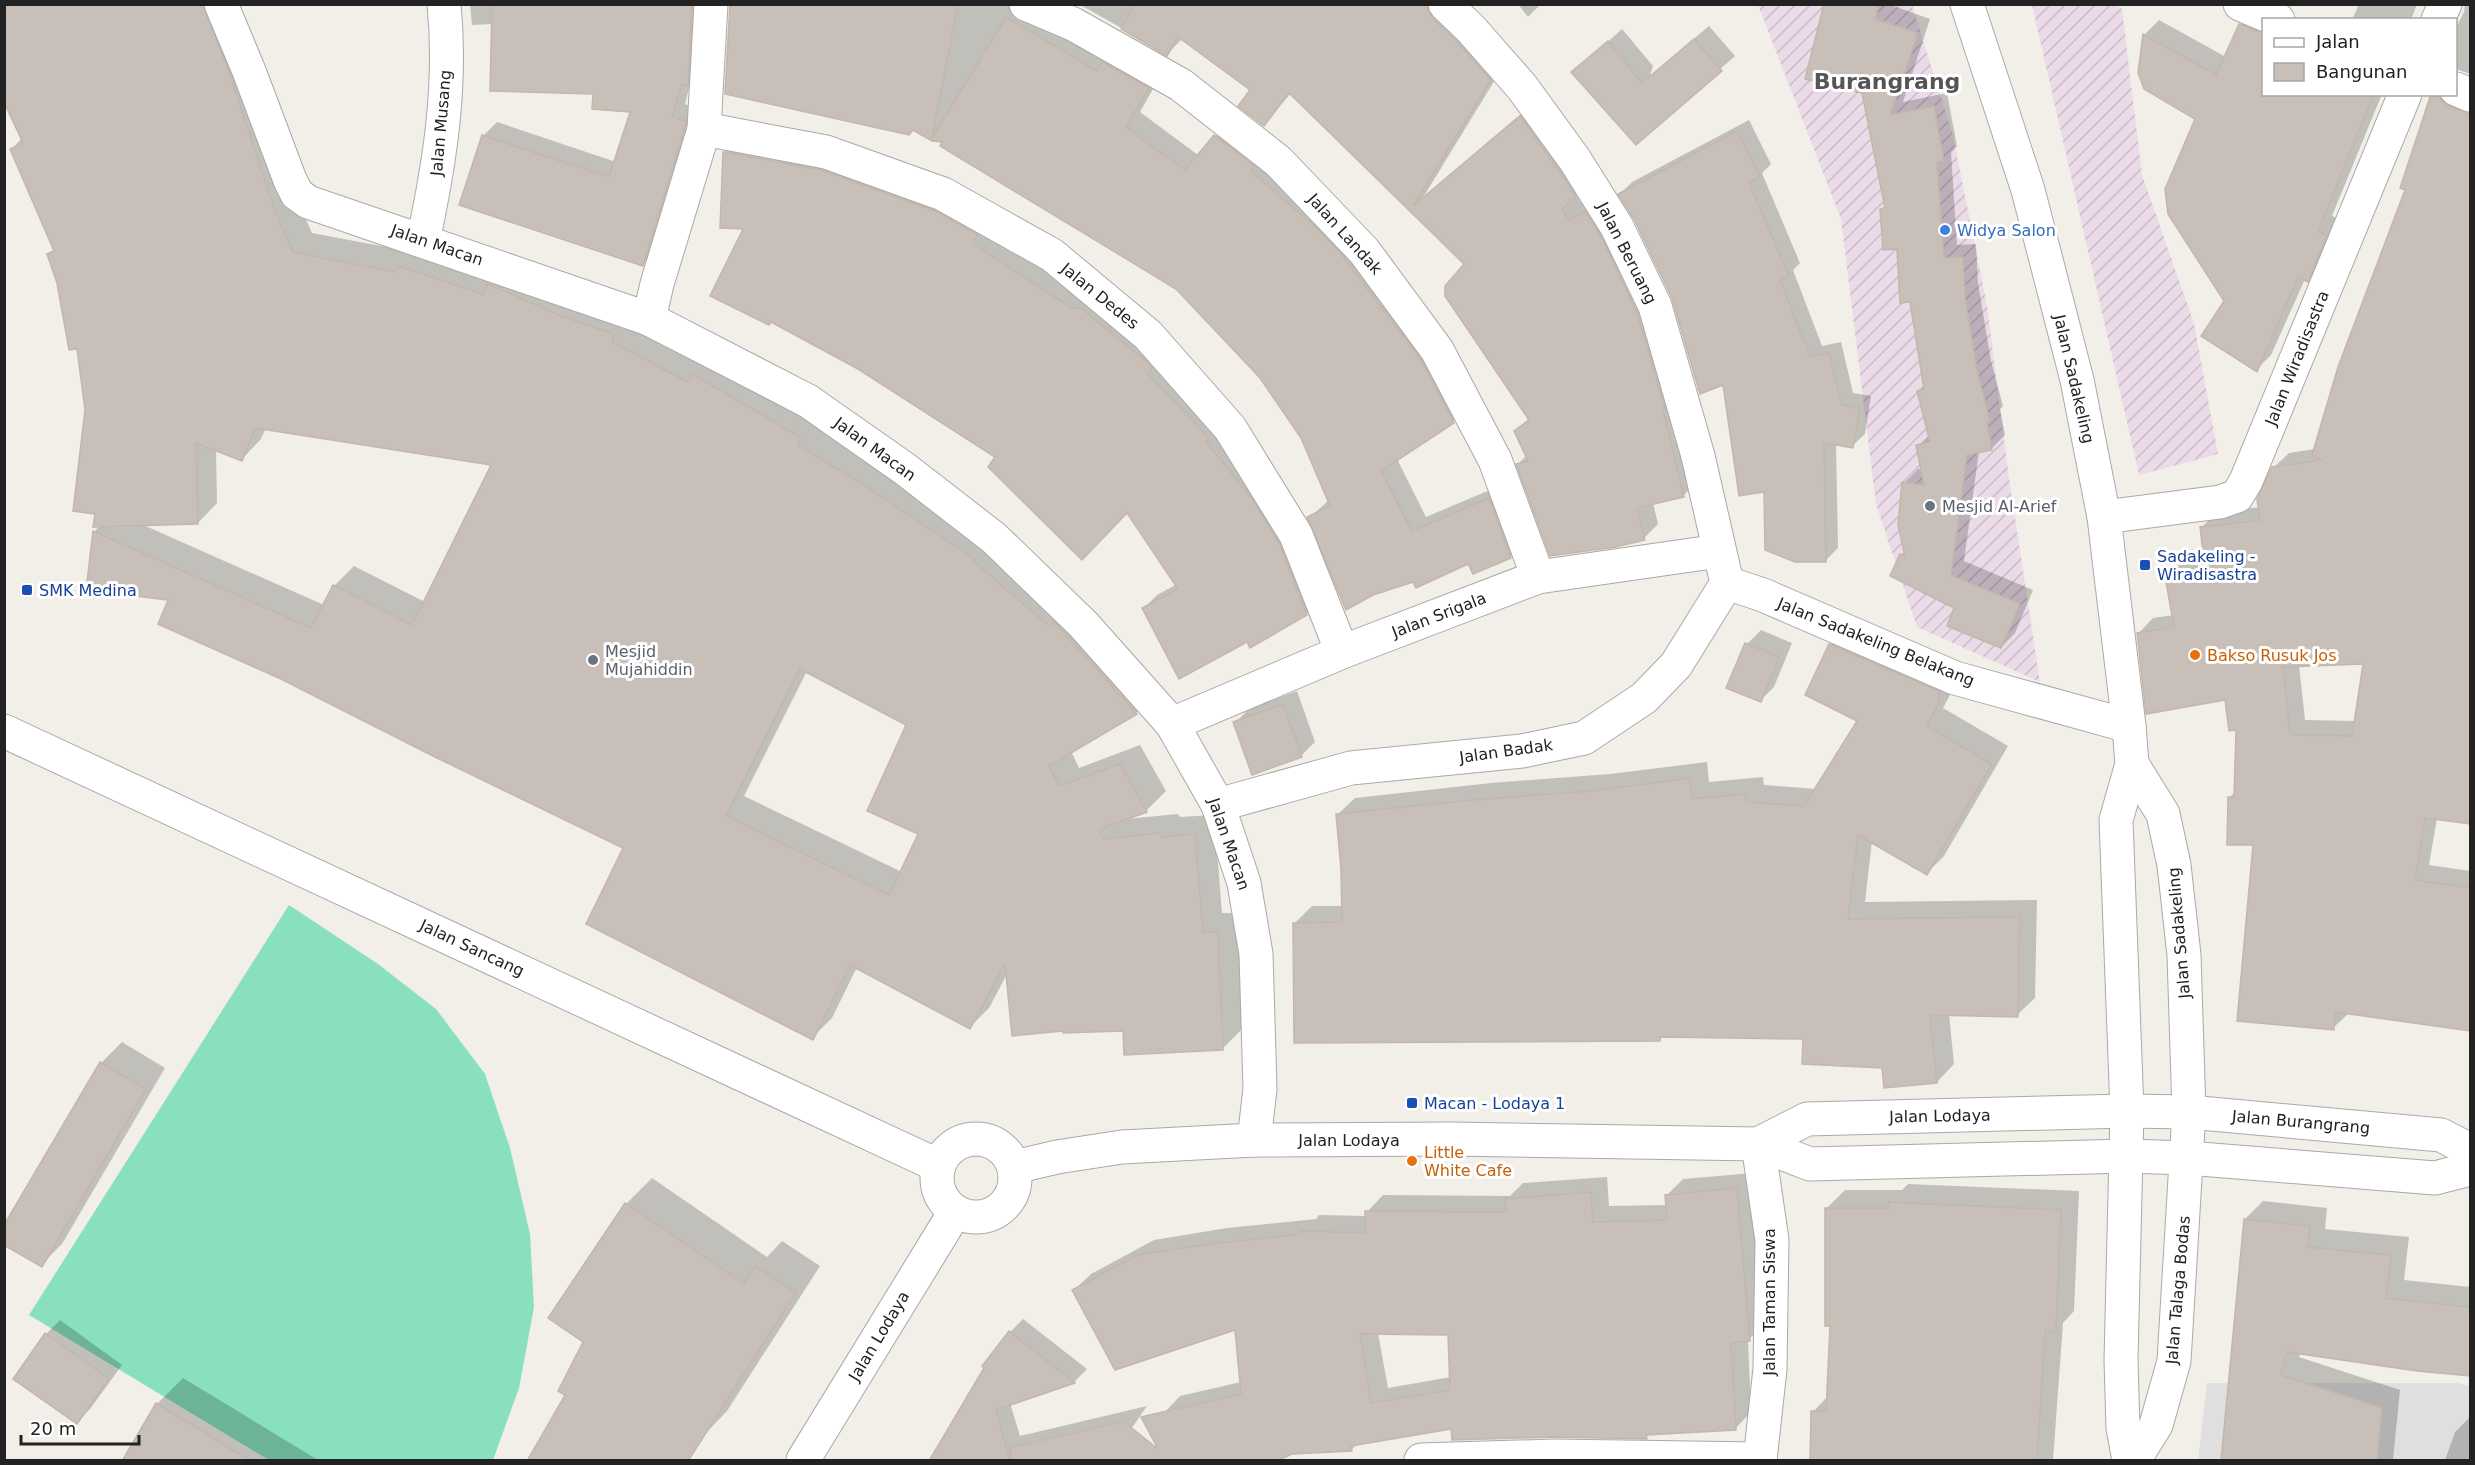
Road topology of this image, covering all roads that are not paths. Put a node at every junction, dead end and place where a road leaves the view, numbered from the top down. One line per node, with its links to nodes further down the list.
1 (221, 4): 13 (street, Jalan Macan)
2 (444, 4): 13 (street, Jalan Musang)
3 (711, 4): 12 (street)
4 (1026, 4): 17 (street, Jalan Landak)
5 (1445, 4): 16 (street, Jalan Beruang)
6 (1967, 4): 15 (street, Jalan Sadakeling)
7 (2240, 4): 9 (street)
8 (2445, 4): 10 (street)
9 (2273, 18)
10 (2439, 18)
11 (2404, 96): 15 (street, Jalan Wiradisastra)
12 (704, 129): 14 (street); 19 (street, Jalan Dedes)
13 (423, 241): 14 (street, Jalan Macan)
14 (649, 319): 20 (street, Jalan Macan)
15 (2104, 517): 21 (street, Jalan Sadakeling)
16 (1719, 551): 17 (street, Jalan Srigala); 18 (street, Jalan Beruang)
17 (1538, 577): 19 (street, Jalan Srigala)
18 (1727, 583): 21 (street, Jalan Sadakeling Belakang); 24 (street, Jalan Badak)
19 (1342, 652): 20 (street, Jalan Srigala)
20 (1172, 724): 24 (street, Jalan Macan)
21 (2129, 726): 23 (street, Jalan Sadakeling)
22 (4, 731): 32 (street, Jalan Sancang)
23 (2132, 764): 25 (street, Jalan Sadakeling); 26 (street, Jalan Sadakeling)
24 (1218, 805): 27 (street, Jalan Macan)
25 (2127, 1111): 26 (street, Jalan Burangrang); 28 (street, Jalan Lodaya); 30 (street)
26 (2189, 1112): 29 (street, Jalan Burangrang); 31 (street, Jalan Talaga Bodas)
27 (1254, 1140): 28 (street, Jalan Lodaya); 33 (street, Jalan Lodaya)
28 (1758, 1144): 30 (street, Jalan Lodaya); 36 (street, Jalan Taman Siswa)
29 (2470, 1150)
30 (2127, 1156): 31 (street); 39 (street)
31 (2188, 1158): 34 (street); 40 (street, Jalan Talaga Bodas)
32 (939, 1166): 33 (street); 35 (street)
33 (1015, 1167): 35 (street)
34 (2470, 1169)
35 (955, 1212): 37 (street, Jalan Lodaya)
36 (1760, 1460): 38 (street)
37 (803, 1461)
38 (1420, 1461)
39 (2129, 1461)
40 (2134, 1461)

